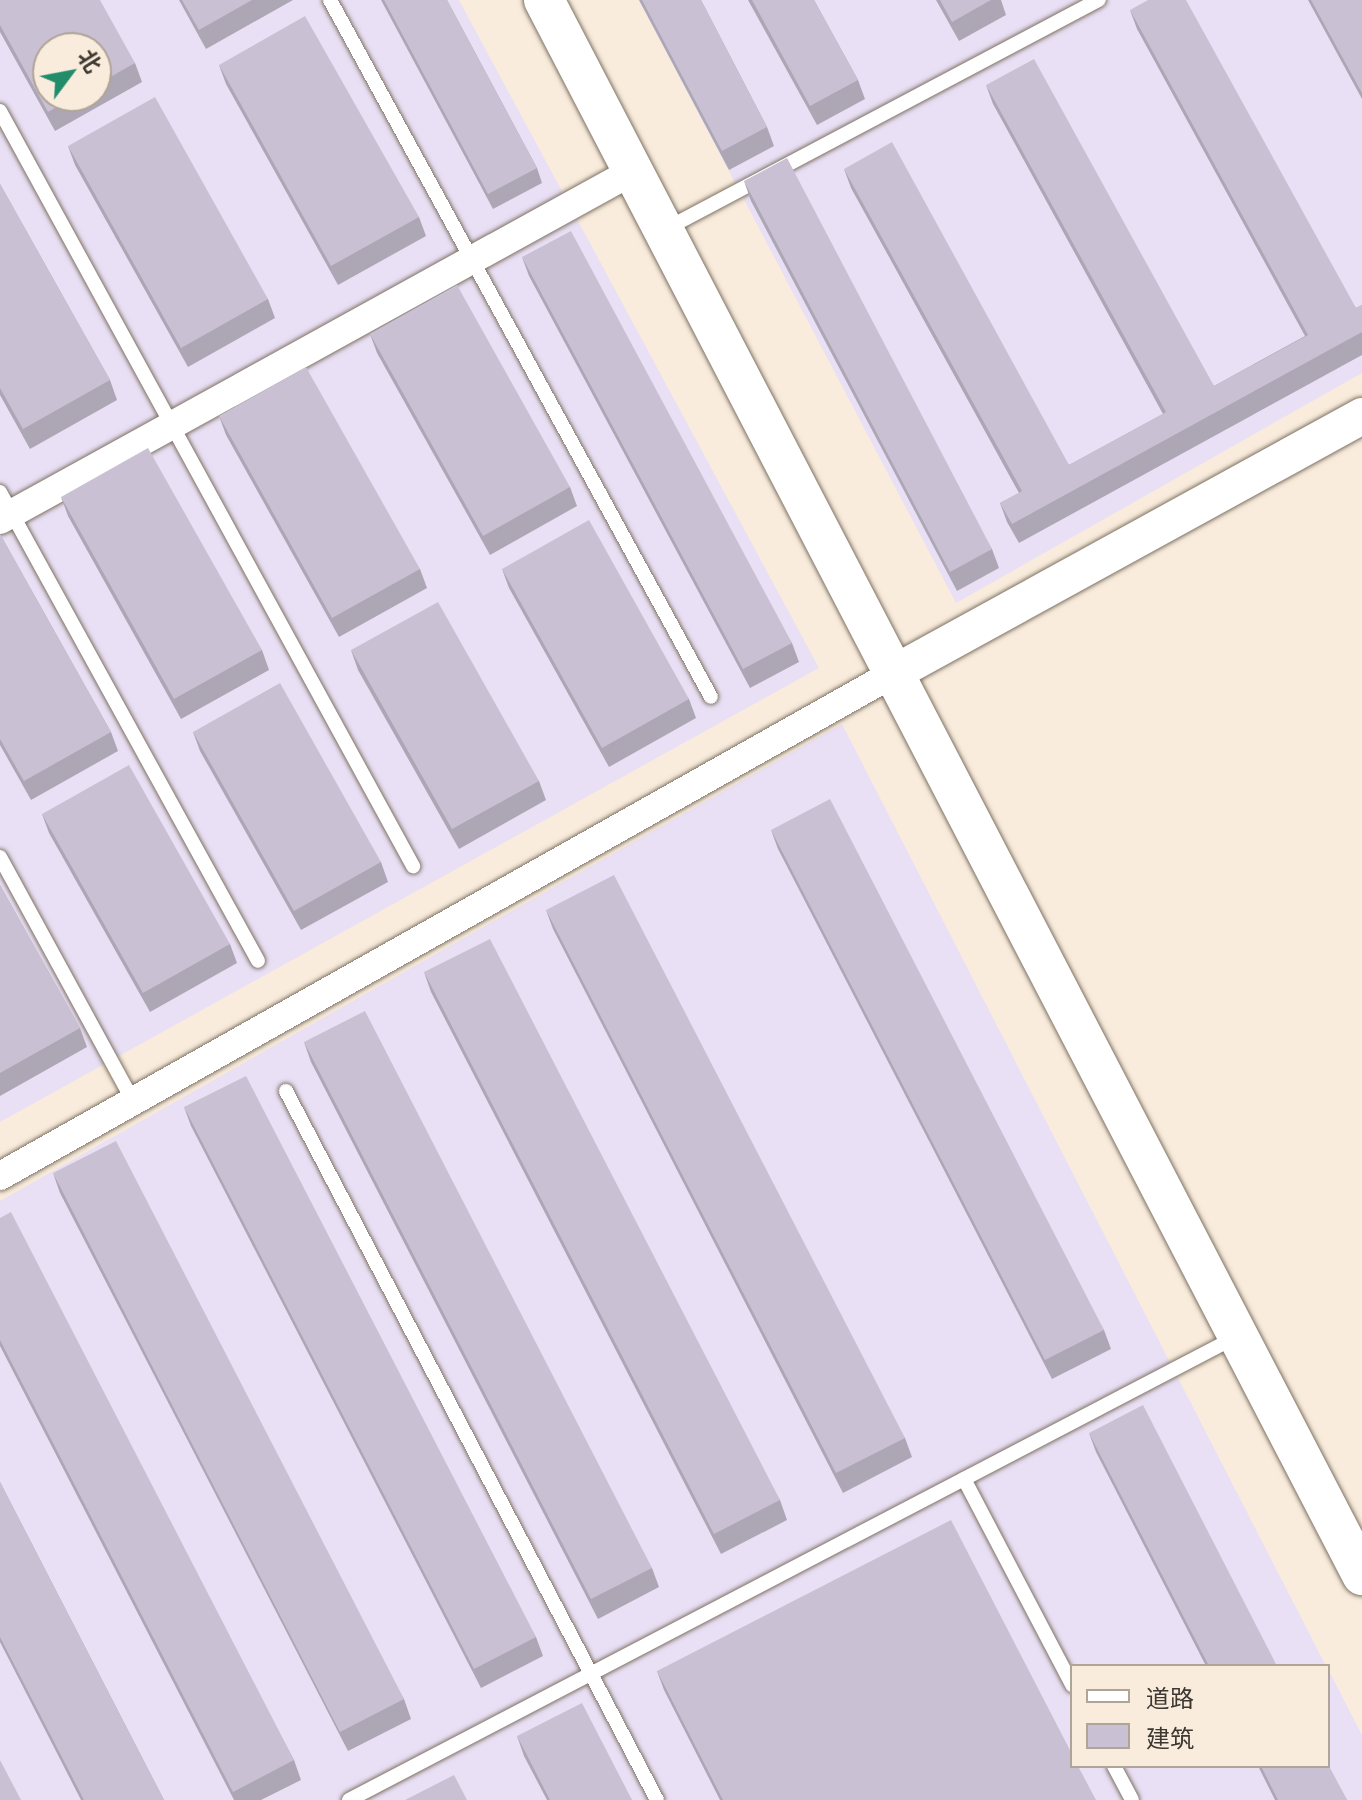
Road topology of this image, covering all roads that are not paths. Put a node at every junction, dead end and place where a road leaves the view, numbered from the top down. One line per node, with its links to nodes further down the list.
1 (330, 0): 7 (lane)
2 (544, 0): 5 (main road)
3 (1099, 0): 6 (lane)
4 (0, 111): 9 (lane)
5 (633, 171): 6 (main road); 7 (street)
6 (664, 230): 11 (main road)
7 (472, 260): 9 (street); 12 (lane)
8 (1362, 416): 11 (street)
9 (172, 425): 10 (street); 14 (lane)
10 (4, 508): 15 (lane)
11 (894, 673): 17 (street); 19 (main road)
12 (711, 697)
13 (0, 857): 17 (lane)
14 (413, 866)
15 (258, 961)
16 (286, 1091): 22 (lane)
17 (133, 1101): 18 (street)
18 (0, 1176)
19 (1238, 1336): 20 (lane); 21 (main road)
20 (964, 1479): 22 (lane); 23 (lane)
21 (1362, 1575)
22 (591, 1674): 25 (lane); 26 (lane)
23 (1070, 1681)
24 (1115, 1768): 27 (lane)
25 (349, 1800)
26 (657, 1800)
27 (1132, 1800)

